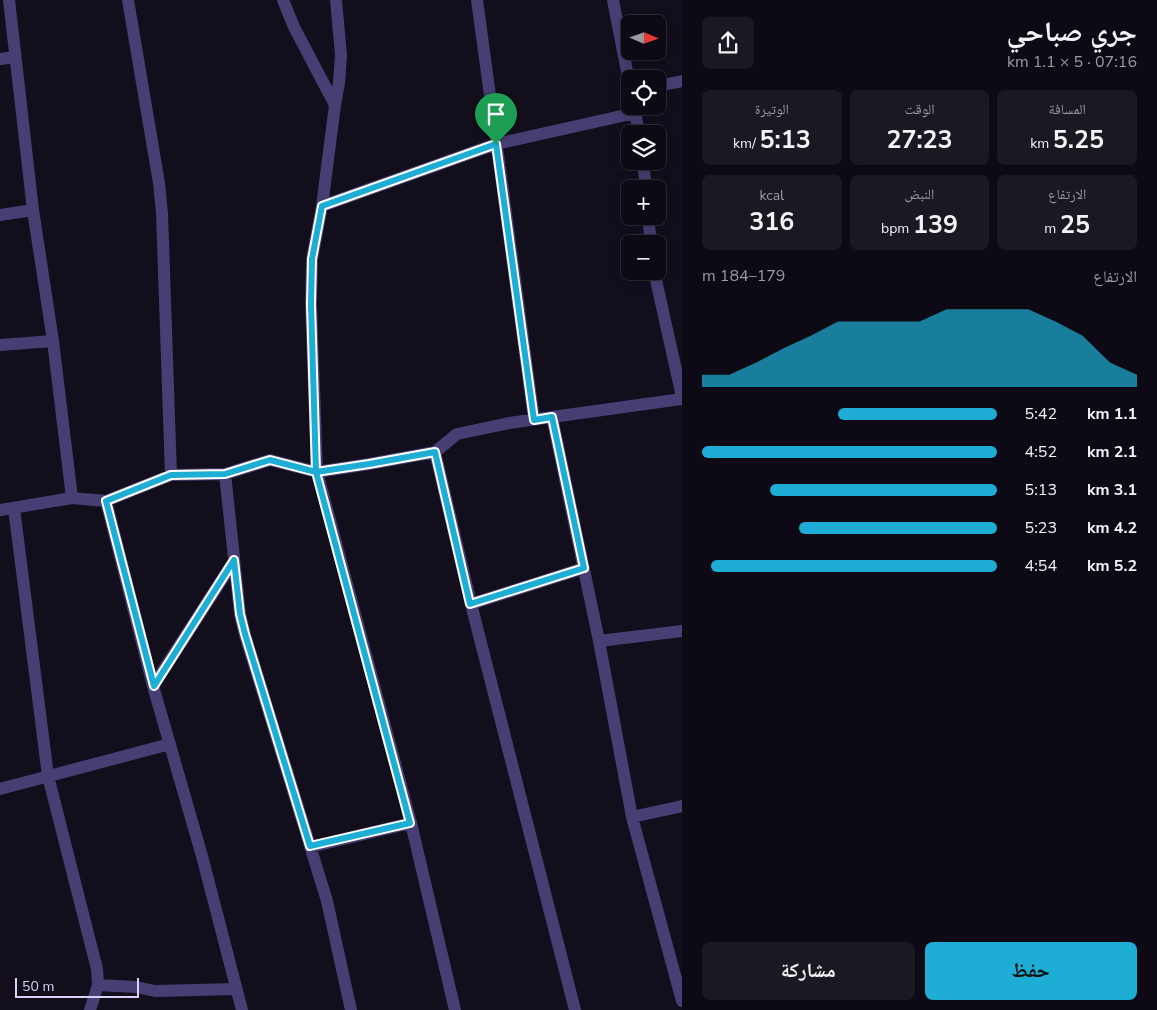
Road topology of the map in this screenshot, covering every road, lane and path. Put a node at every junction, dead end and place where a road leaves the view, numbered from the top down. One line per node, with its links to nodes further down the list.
1 (9, 0): 7 (street)
2 (128, 0): 27 (street)
3 (283, 0): 12 (street)
4 (336, 0): 12 (street)
5 (477, 0): 14 (street)
6 (613, 0): 9 (street)
7 (15, 57): 8 (street); 16 (street)
8 (0, 59)
9 (627, 70)
10 (682, 82): 11 (street)
11 (666, 85)
12 (335, 105): 15 (street)
13 (621, 112): 14 (street)
14 (496, 144): 15 (street); 23 (street)
15 (322, 206): 25 (street)
16 (33, 210): 17 (street); 19 (street)
17 (0, 215)
18 (656, 280): 21 (street)
19 (53, 341): 20 (street); 28 (street)
20 (0, 345)
21 (682, 398): 22 (street)
22 (552, 417): 23 (street); 33 (street)
23 (534, 420): 24 (street)
24 (435, 452): 25 (street); 34 (street)
25 (316, 472): 26 (street); 43 (street)
26 (225, 474): 27 (street); 32 (street)
27 (171, 475): 29 (street)
28 (72, 498): 29 (street); 30 (street)
29 (106, 501): 37 (street)
30 (14, 508): 31 (street); 39 (street)
31 (0, 510)
32 (234, 560): 37 (street); 44 (street)
33 (584, 568): 34 (street); 36 (street)
34 (470, 604): 52 (street)
35 (682, 631): 36 (street)
36 (599, 641): 42 (street)
37 (154, 686): 38 (street)
38 (170, 744): 39 (street); 46 (street)
39 (48, 776): 40 (street); 45 (street)
40 (0, 789)
41 (682, 806): 42 (street)
42 (632, 817): 47 (street)
43 (410, 823): 44 (street); 51 (street)
44 (310, 846): 50 (street)
45 (98, 985): 46 (street); 48 (street)
46 (236, 989): 49 (street)
47 (682, 1001)
48 (90, 1010)
49 (242, 1010)
50 (351, 1010)
51 (455, 1010)
52 (575, 1010)

